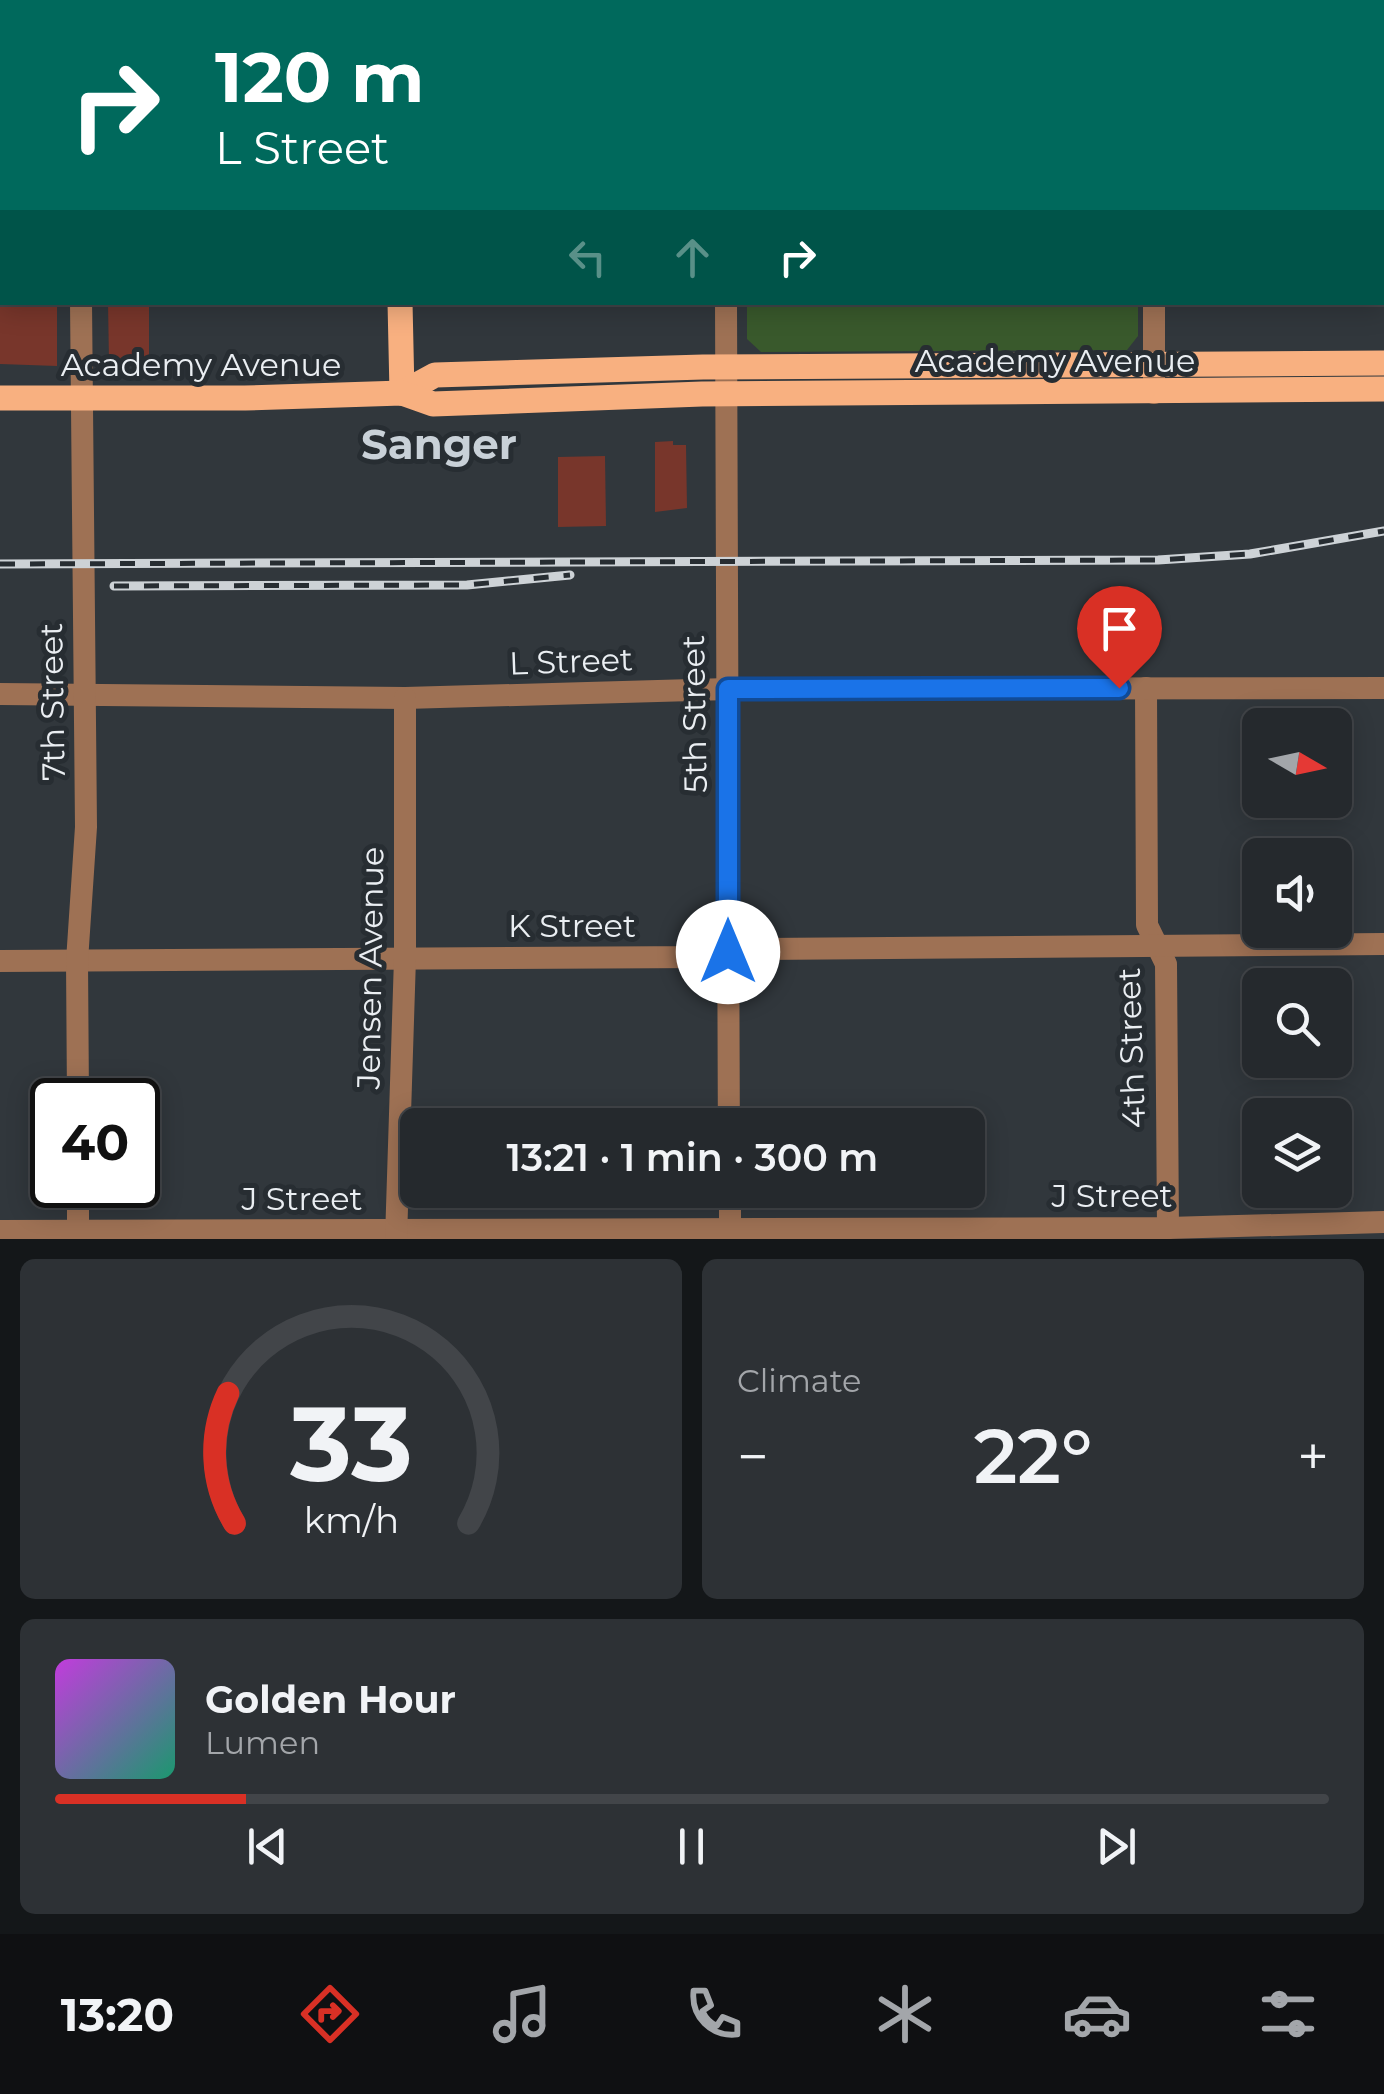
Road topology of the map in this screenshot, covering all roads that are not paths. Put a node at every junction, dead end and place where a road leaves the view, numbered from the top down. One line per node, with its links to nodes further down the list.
1 (81, 305): 15 (street, 7th Street)
2 (400, 305): 12 (main road)
3 (726, 305): 6 (street, 5th Street)
4 (1154, 305): 8 (street)
5 (1384, 364): 8 (main road, Academy Avenue)
6 (726, 366): 7 (main road, Academy Avenue); 12 (main road, Academy Avenue); 13 (street, 5th Street)
7 (961, 366): 8 (main road, Academy Avenue); 10 (main road)
8 (1154, 366): 11 (street)
9 (1384, 389): 11 (main road, Academy Avenue)
10 (878, 393): 11 (main road, Academy Avenue); 13 (main road, Academy Avenue)
11 (1154, 393)
12 (402, 394): 13 (main road, Academy Avenue); 15 (main road, Academy Avenue)
13 (726, 394): 18 (street, 5th Street)
14 (0, 398): 15 (main road, Academy Avenue)
15 (81, 398): 20 (street, 7th Street)
16 (1146, 688): 17 (street, L Street); 18 (street, L Street); 23 (street, 4th Street)
17 (1384, 688)
18 (728, 689): 21 (street, L Street); 24 (street, 5th Street)
19 (0, 694): 20 (street, L Street)
20 (84, 695): 21 (street, L Street); 27 (street, 7th Street)
21 (405, 698): 25 (street, Jensen Avenue)
22 (1384, 944): 23 (street, K Street)
23 (1155, 946): 24 (street, K Street); 33 (street, 4th Street)
24 (728, 952): 25 (street, K Street); 29 (street, 5th Street)
25 (405, 958): 27 (street, K Street); 37 (street, Jensen Avenue)
26 (0, 961): 27 (street, K Street)
27 (78, 962): 28 (street, 7th Street)
28 (78, 1078)
29 (729, 1108)
30 (78, 1208): 36 (street)
31 (730, 1208): 35 (street)
32 (1384, 1222): 33 (street, J Street)
33 (1168, 1228): 35 (street, J Street)
34 (0, 1230): 36 (street, J Street)
35 (730, 1234): 37 (street, J Street)
36 (78, 1235): 37 (street, J Street)
37 (396, 1235)

